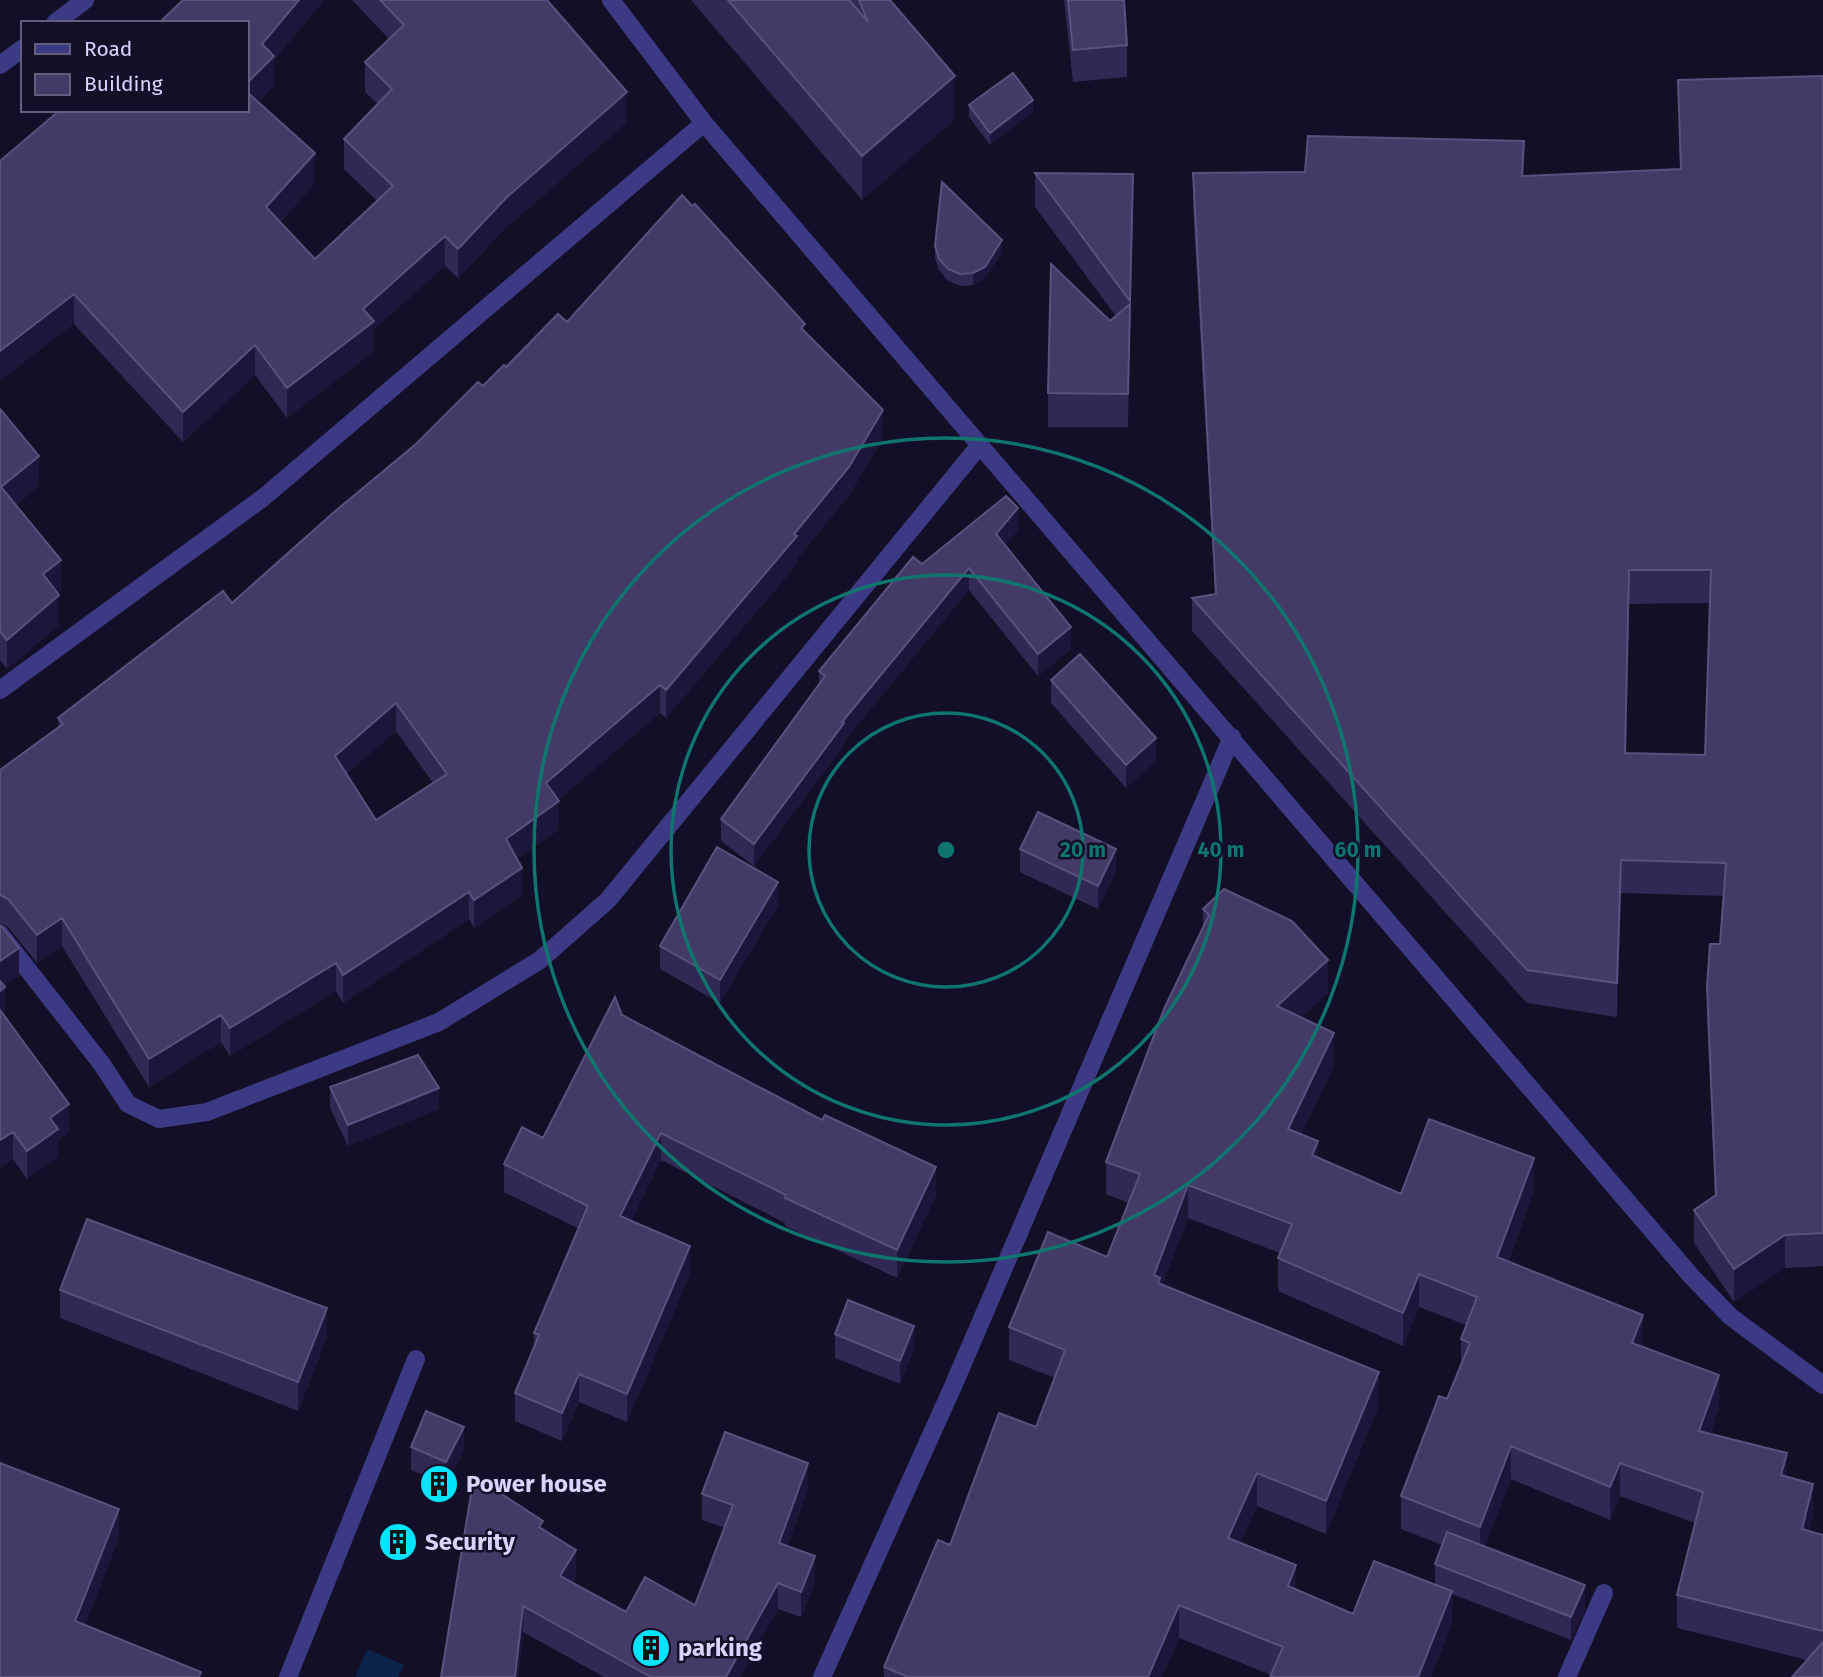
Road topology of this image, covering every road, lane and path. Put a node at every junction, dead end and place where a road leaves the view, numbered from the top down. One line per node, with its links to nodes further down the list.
1 (85, 0): 3 (street)
2 (611, 0): 6 (street)
3 (58, 21)
4 (21, 49): 5 (street)
5 (0, 65)
6 (704, 123): 7 (street); 8 (street)
7 (980, 444): 9 (street); 10 (street)
8 (0, 690)
9 (1232, 737): 12 (street); 15 (street)
10 (0, 934)
11 (416, 1359): 14 (street)
12 (1823, 1385)
13 (1604, 1593): 16 (street)
14 (288, 1677)
15 (822, 1677)
16 (1567, 1677)

